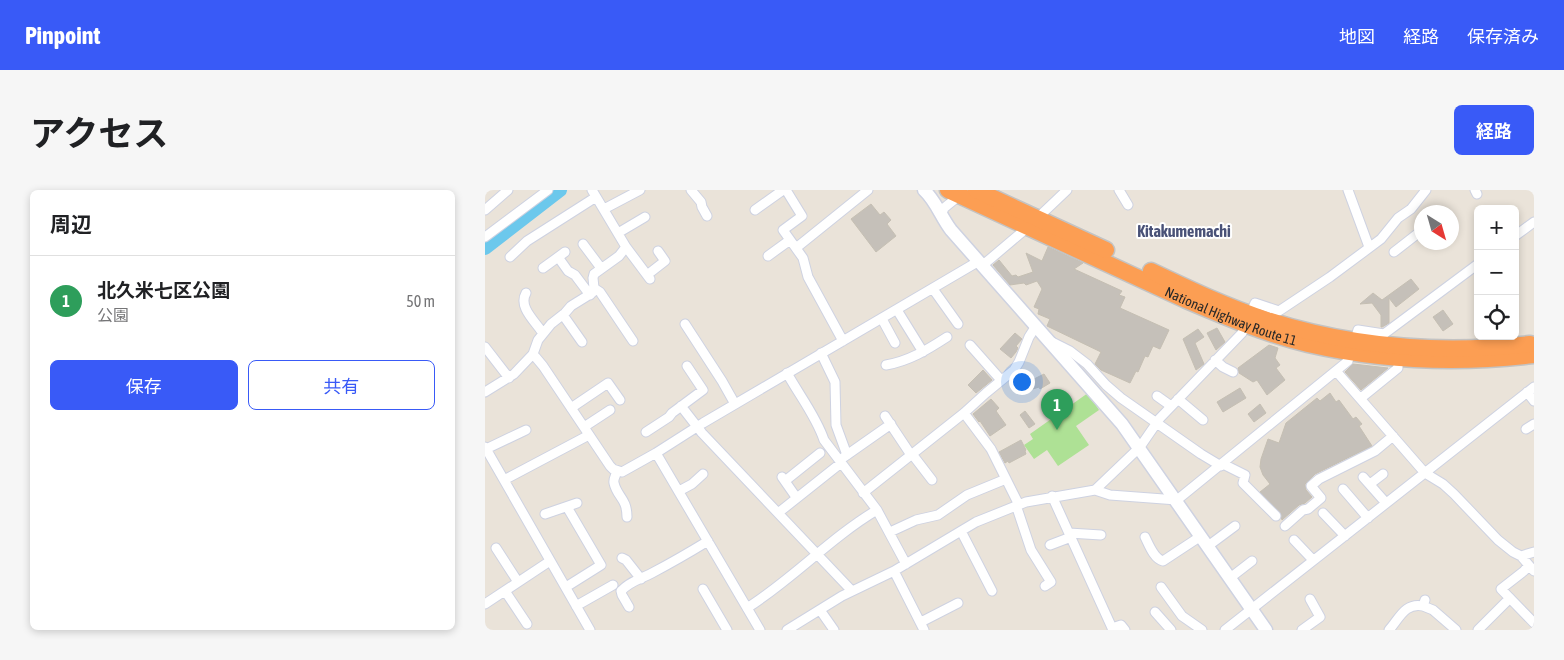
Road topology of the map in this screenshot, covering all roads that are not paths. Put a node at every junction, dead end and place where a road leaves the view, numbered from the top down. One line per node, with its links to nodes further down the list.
1 (508, 190): 17 (street)
2 (547, 190): 27 (street)
3 (640, 190): 16 (street)
4 (691, 190): 19 (street)
5 (784, 190): 18 (street); 29 (street)
6 (868, 190): 33 (street)
7 (924, 190): 20 (street)
8 (976, 190): 22 (highway, National Highway Route 11)
9 (1067, 190): 22 (street)
10 (1119, 190): 15 (street)
11 (1348, 190): 32 (street)
12 (1426, 190): 26 (street)
13 (954, 193): 20 (street); 22 (highway, National Highway Route 11)
14 (594, 194): 16 (street); 36 (street)
15 (1128, 205)
16 (604, 209): 24 (street)
17 (485, 210)
18 (755, 210)
19 (707, 216)
20 (941, 216): 37 (street)
21 (645, 217): 24 (street)
22 (1033, 222): 37 (street); 47 (highway, National Highway Route 11)
23 (1534, 222): 25 (street)
24 (618, 233): 31 (street)
25 (1519, 233)
26 (1383, 236): 28 (street); 32 (street)
27 (485, 237)
28 (1414, 237)
29 (790, 240): 33 (street); 35 (street)
30 (583, 244): 40 (street)
31 (626, 247): 34 (street); 40 (street)
32 (1369, 247): 47 (street)
33 (796, 248): 54 (street)
34 (658, 251)
35 (768, 256)
36 (509, 257)
37 (981, 263): 41 (street); 50 (street)
38 (1474, 267): 61 (street)
39 (543, 268): 42 (street)
40 (601, 268): 42 (street)
41 (933, 289): 44 (street); 49 (street)
42 (592, 292): 45 (street); 53 (street)
43 (526, 293): 51 (street)
44 (897, 310): 46 (street); 62 (street)
45 (563, 315): 51 (street); 56 (street)
46 (882, 319): 54 (street); 57 (street)
47 (1249, 319): 61 (highway, National Highway Route 11); 67 (street)
48 (685, 324): 82 (street)
49 (958, 324)
50 (1037, 326): 55 (street); 74 (street)
51 (543, 332): 64 (street)
52 (947, 336): 62 (street)
53 (633, 341)
54 (843, 341): 63 (street)
55 (1049, 341): 88 (street); 95 (street)
56 (582, 342)
57 (895, 343)
58 (1534, 343): 61 (highway, National Highway Route 11)
59 (970, 345): 74 (street)
60 (485, 347): 73 (street)
61 (1353, 347): 66 (highway, National Highway Route 11); 70 (street)
62 (923, 352): 69 (street)
63 (821, 353): 72 (street); 100 (street)
64 (533, 354): 73 (street); 84 (street)
65 (1534, 355): 66 (highway, National Highway Route 11)
66 (1398, 358): 78 (street)
67 (1215, 360): 71 (street); 81 (street)
68 (687, 366): 83 (street)
69 (886, 366)
70 (1336, 371): 78 (street); 101 (street)
71 (1233, 372)
72 (787, 373): 82 (street); 100 (street)
73 (509, 378): 76 (street)
74 (1001, 380): 86 (street)
75 (1531, 390): 80 (street); 103 (street)
76 (485, 392)
77 (1157, 396): 81 (street)
78 (1361, 398): 94 (street)
79 (620, 400): 84 (street)
80 (1534, 401)
81 (1174, 402): 87 (street); 88 (street)
82 (735, 404): 90 (street)
83 (681, 406): 90 (street); 91 (street)
84 (571, 408): 89 (street)
85 (610, 410): 89 (street)
86 (964, 414): 99 (street); 107 (street)
87 (1203, 420)
88 (1156, 424): 95 (street); 101 (street)
89 (583, 426): 93 (street)
90 (697, 427): 97 (street); 123 (street)
91 (646, 432)
92 (521, 435): 96 (street)
93 (589, 435): 102 (street); 108 (street)
94 (1393, 436): 103 (street); 130 (street)
95 (1140, 447): 112 (street); 117 (street)
96 (486, 448): 108 (street)
97 (656, 453): 102 (street); 113 (street)
98 (820, 453): 116 (street)
99 (911, 454): 100 (street); 109 (street); 114 (street)
100 (843, 460): 114 (street); 116 (street)
101 (1222, 465): 117 (street); 126 (street)
102 (617, 471): 127 (street)
103 (1425, 473): 119 (street); 144 (street)
104 (703, 474): 113 (street)
105 (1383, 474): 110 (street)
106 (1363, 476): 110 (street)
107 (1006, 479): 120 (street); 131 (street)
108 (504, 480): 147 (street)
109 (932, 480)
110 (1370, 484): 119 (street)
111 (1343, 489): 128 (street)
112 (1095, 490): 115 (street); 117 (street)
113 (679, 491): 138 (street)
114 (863, 493): 122 (street)
115 (1053, 496): 120 (street); 134 (street)
116 (797, 497): 123 (street)
117 (1177, 500): 139 (street)
118 (577, 502): 121 (street)
119 (1386, 503): 128 (street)
120 (1017, 505): 132 (street); 155 (street)
121 (567, 507): 125 (street); 156 (street)
122 (877, 510): 131 (street); 143 (street)
123 (778, 513): 143 (street)
124 (1323, 513): 135 (street)
125 (545, 514)
126 (1276, 516)
127 (627, 518)
128 (1368, 518): 135 (street)
129 (1235, 526): 139 (street)
130 (1285, 526)
131 (890, 532): 149 (street)
132 (961, 532): 149 (street); 159 (street)
133 (1101, 534): 134 (street)
134 (1070, 535): 140 (street); 176 (street)
135 (1345, 536): 146 (street)
136 (1145, 537): 139 (street)
137 (1294, 540): 146 (street)
138 (708, 541): 153 (street); 169 (street)
139 (1205, 541): 152 (street)
140 (1051, 545)
141 (496, 548): 154 (street)
142 (1534, 552): 144 (street)
143 (816, 554): 162 (street); 169 (street)
144 (1521, 556): 150 (street)
145 (622, 558): 153 (street)
146 (1313, 560): 170 (street)
147 (550, 561): 154 (street); 156 (street)
148 (1252, 561): 152 (street)
149 (906, 564): 151 (street)
150 (1531, 569): 163 (street)
151 (894, 571): 162 (street); 175 (street)
152 (1230, 578): 170 (street)
153 (641, 579): 161 (street)
154 (517, 582): 160 (street)
155 (1045, 586)
156 (566, 587): 167 (street)
157 (1161, 588): 184 (street)
158 (703, 589): 178 (street)
159 (992, 590)
160 (505, 591): 166 (street); 174 (street)
161 (621, 591): 167 (street); 168 (street)
162 (852, 591): 171 (street)
163 (1510, 598): 173 (street); 190 (street)
164 (1310, 599): 187 (street)
165 (958, 603): 175 (street)
166 (485, 604)
167 (577, 606): 177 (street)
168 (629, 607)
169 (747, 608): 179 (street)
170 (1251, 609): 185 (street); 186 (street)
171 (820, 610): 180 (street); 181 (street)
172 (1155, 612): 183 (street)
173 (1534, 623)
174 (527, 624)
175 (922, 626)
176 (1113, 629): 182 (street)
177 (590, 630)
178 (727, 630)
179 (760, 630)
180 (787, 630)
181 (834, 630)
182 (1125, 630)
183 (1171, 630)
184 (1202, 630)
185 (1225, 630)
186 (1266, 630)
187 (1302, 630)
188 (1389, 630): 189 (street)
189 (1456, 630)
190 (1478, 630)

